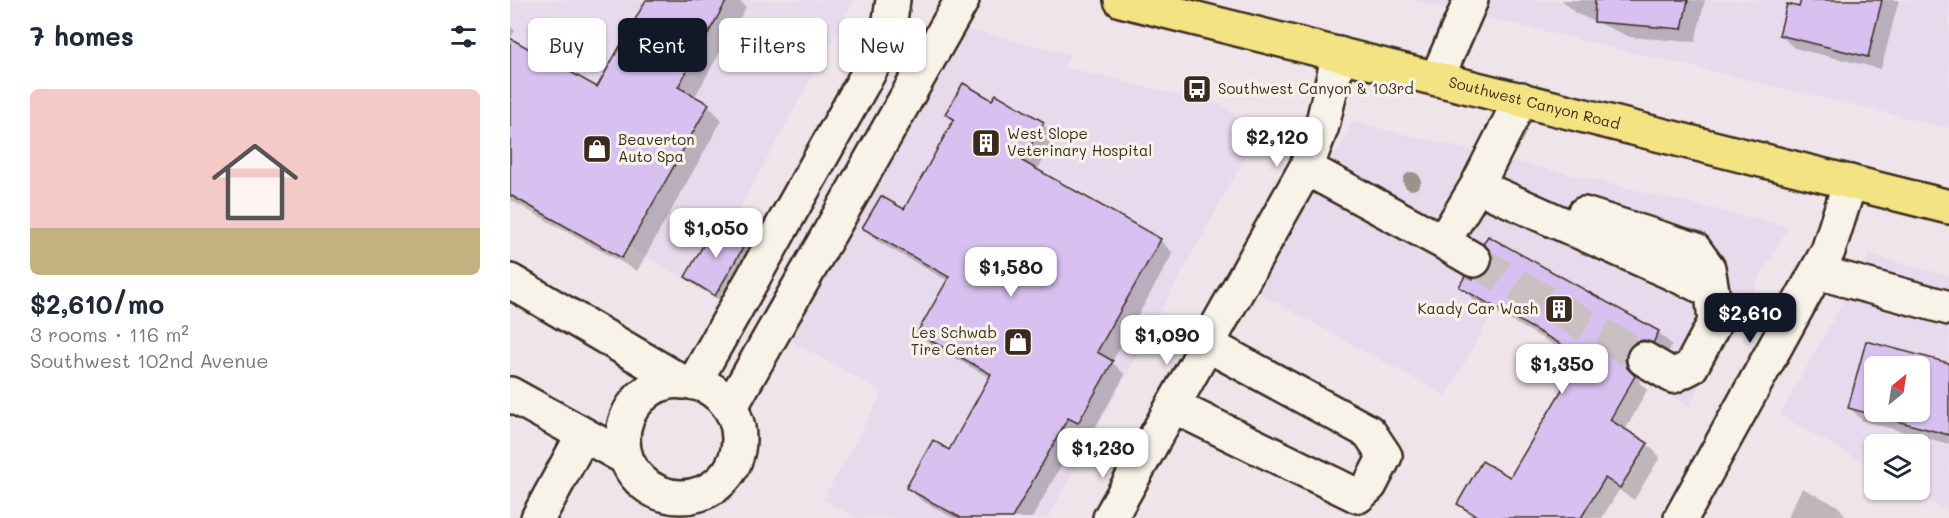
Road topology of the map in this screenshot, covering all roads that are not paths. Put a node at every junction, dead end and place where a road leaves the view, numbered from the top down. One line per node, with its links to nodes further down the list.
1 (893, 0): 19 (street)
2 (962, 0): 22 (street)
3 (1121, 0): 5 (main road, Southwest Canyon Road)
4 (1471, 0): 6 (street)
5 (1339, 54): 6 (main road, Southwest Canyon Road); 8 (street)
6 (1437, 78): 7 (main road, Southwest Canyon Road)
7 (1521, 99): 9 (main road, Southwest Canyon Road); 10 (street)
8 (1306, 168): 12 (street); 17 (street)
9 (1850, 182): 11 (main road, Southwest Canyon Road); 14 (street)
10 (1477, 186): 12 (street); 18 (street)
11 (1949, 207)
12 (1443, 242): 13 (street)
13 (1474, 260)
14 (1817, 272): 16 (street); 29 (street)
15 (510, 280): 19 (street)
16 (1949, 308)
17 (1208, 345): 21 (street); 21 (street)
18 (1644, 359)
19 (688, 382): 22 (street); 24 (street)
20 (510, 394): 23 (street)
21 (1173, 406): 28 (street)
22 (730, 408): 24 (street)
23 (583, 435): 24 (street); 27 (street)
24 (626, 458)
25 (510, 514): 26 (street)
26 (518, 518)
27 (538, 518)
28 (1110, 518)
29 (1681, 518)

